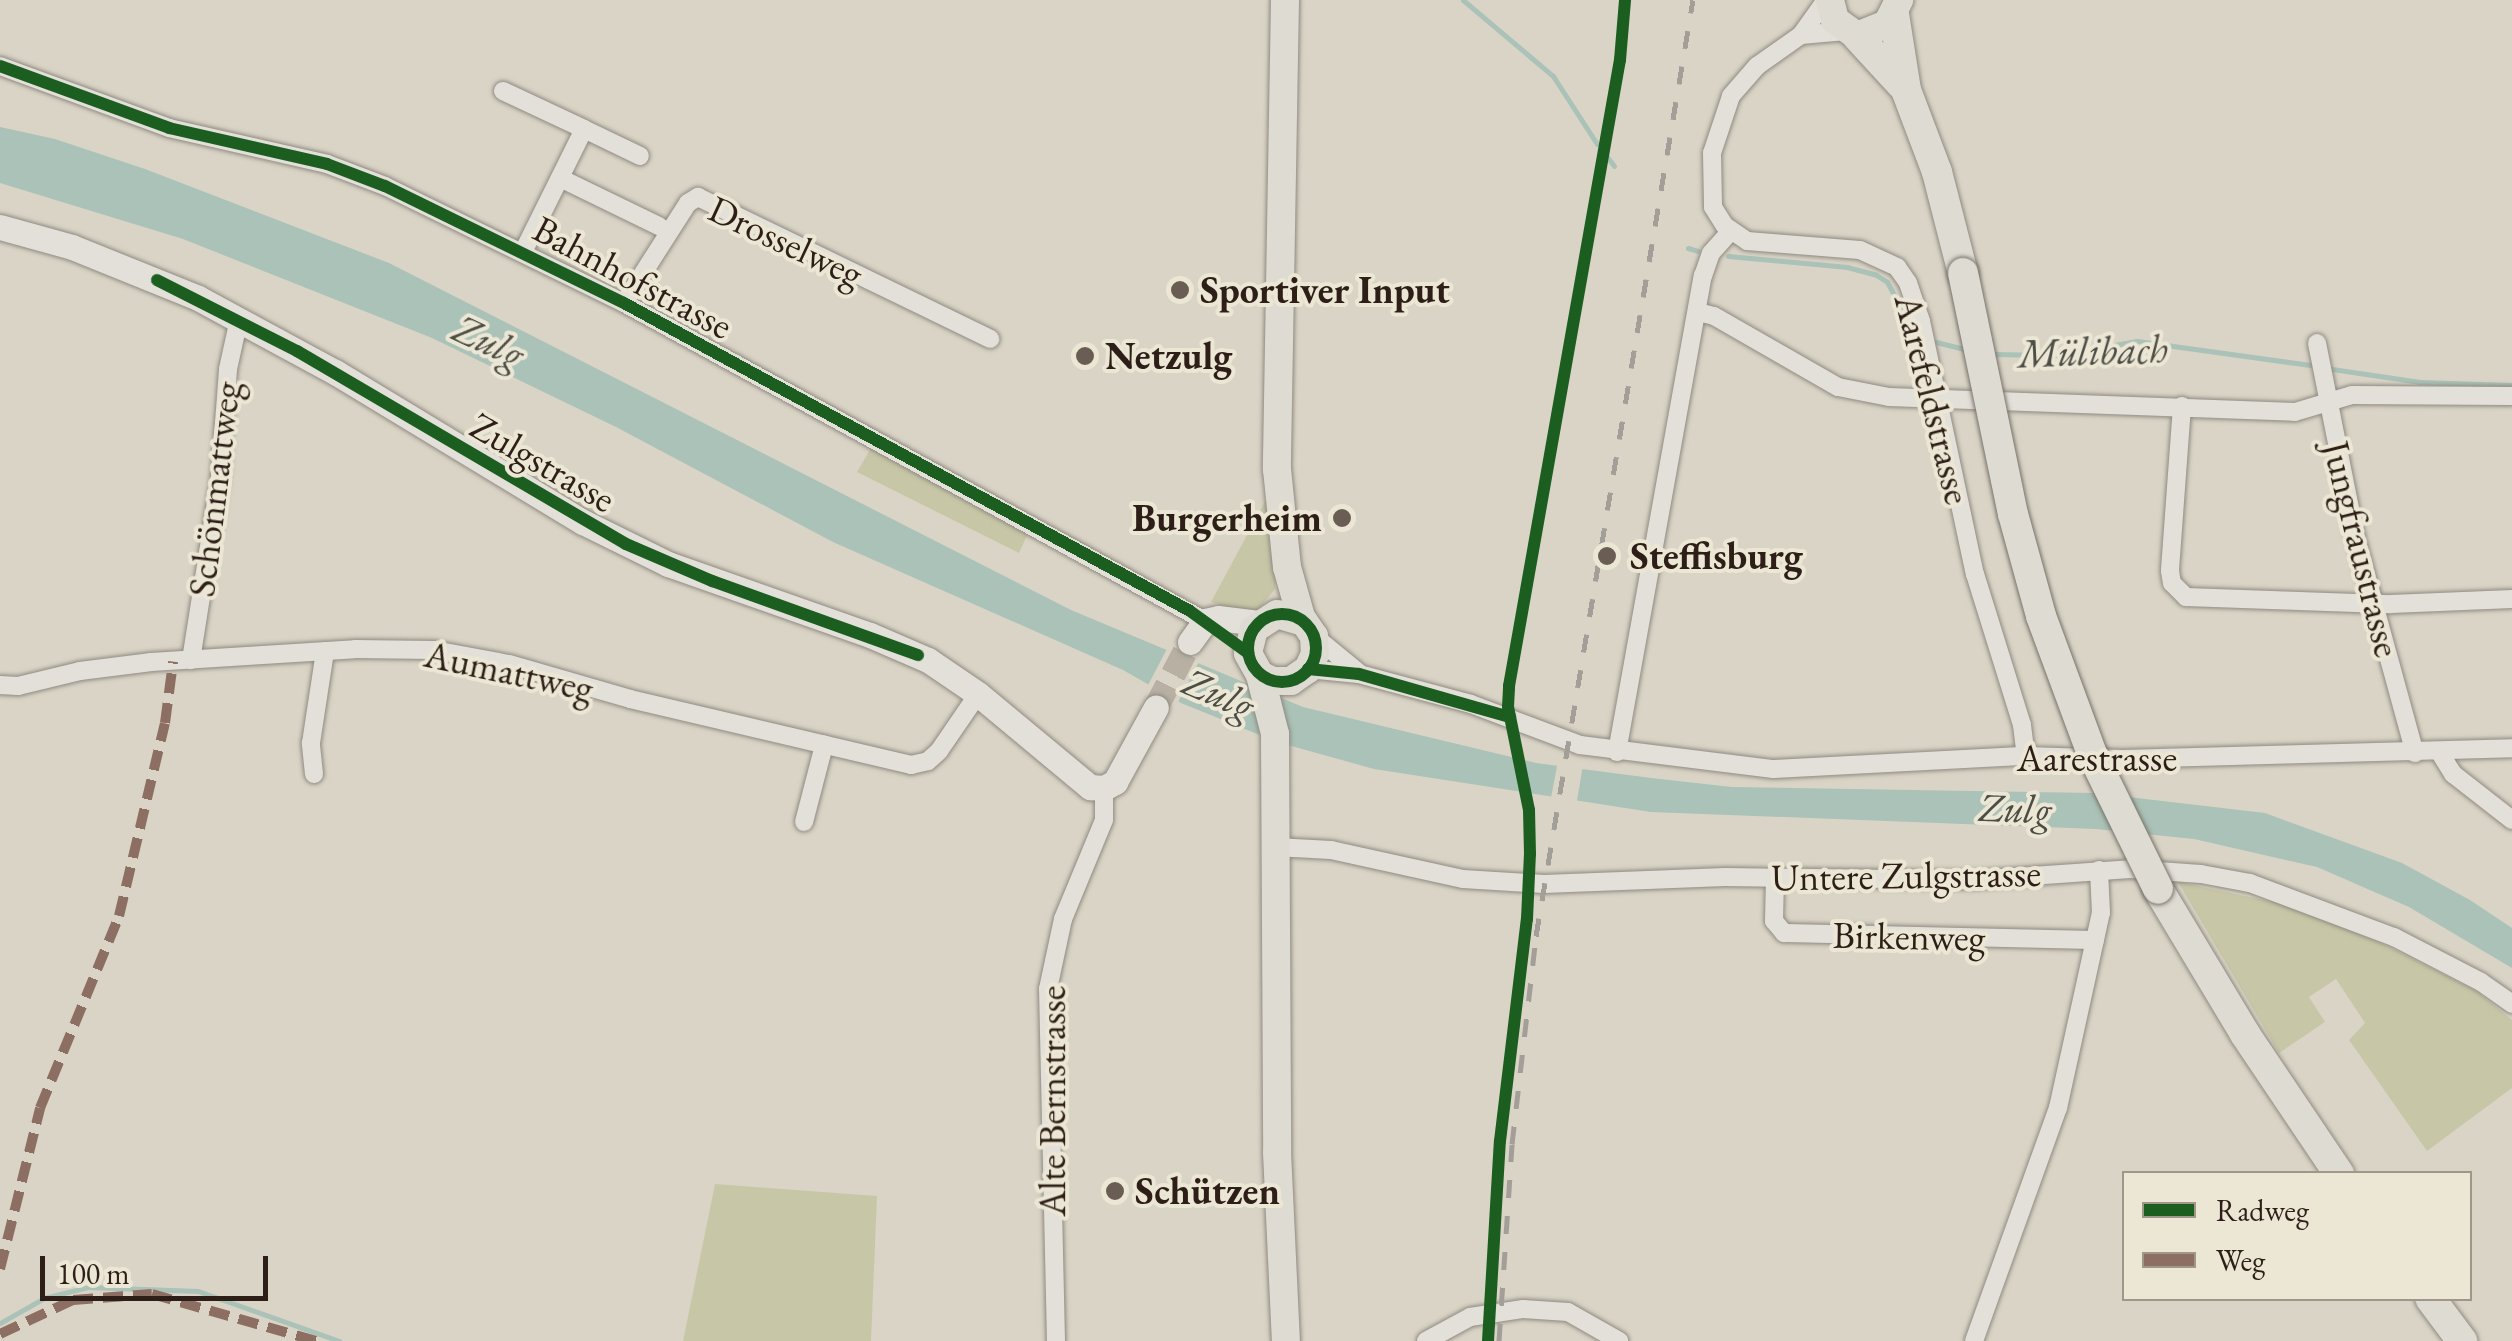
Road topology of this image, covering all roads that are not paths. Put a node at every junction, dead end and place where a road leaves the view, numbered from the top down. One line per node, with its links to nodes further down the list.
1 (1286, 0): 25 (main road)
2 (1828, 0): 4 (main road); 5 (street)
3 (1898, 5): 4 (main road); 7 (highway)
4 (1852, 33): 5 (street); 7 (highway)
5 (1801, 36): 14 (street)
6 (0, 66): 15 (street, Bahnhofstrasse)
7 (1906, 90): 53 (highway, bridge)
8 (504, 91): 9 (street)
9 (584, 129): 10 (street); 11 (street)
10 (640, 156)
11 (560, 178): 12 (street); 15 (street)
12 (659, 226)
13 (0, 227): 18 (street, Zulgstrasse)
14 (1731, 231): 17 (street); 22 (street, Aarefeldstrasse)
15 (523, 252): 16 (street, Bahnhofstrasse)
16 (624, 303): 19 (street, Drosselweg); 30 (street, Bahnhofstrasse)
17 (1698, 312): 22 (street); 40 (street)
18 (239, 319): 32 (street, Schönmattweg); 36 (street, Zulgstrasse)
19 (990, 339)
20 (2317, 343): 23 (street, Jungfraustrasse)
21 (2512, 396): 23 (street)
22 (1938, 398): 24 (street); 43 (street, Aarefeldstrasse)
23 (2326, 404): 24 (street); 27 (street, Jungfraustrasse)
24 (2182, 406): 27 (street)
25 (1287, 568): 28 (main road); 29 (main road)
26 (2512, 599): 27 (street)
27 (2375, 603): 41 (street, Jungfraustrasse)
28 (1265, 619): 29 (main road); 30 (street); 33 (main road)
29 (1308, 629): 33 (main road); 34 (street)
30 (1197, 632): 33 (street)
31 (325, 650): 32 (street, Aumattweg); 38 (street, Aumattweg); 44 (street)
32 (191, 660): 35 (street, Aumattweg)
33 (1278, 674): 34 (street); 48 (main road)
34 (1359, 674): 40 (street, Aarestrasse)
35 (0, 685)
36 (978, 694): 38 (street, Aumattweg); 45 (street, Zulgstrasse)
37 (1156, 707): 45 (street, Alte Bernstrasse)
38 (824, 745): 47 (street)
39 (2512, 748): 42 (street, Aarestrasse)
40 (1617, 752): 43 (street, Aarestrasse)
41 (2416, 753): 42 (street, Aarestrasse); 43 (street, Aarestrasse)
42 (2440, 753): 46 (street)
43 (2026, 756)
44 (314, 774)
45 (1104, 788): 55 (street, Alte Bernstrasse)
46 (2512, 820)
47 (804, 822)
48 (1275, 846): 50 (street, Untere Zulgstrasse); 56 (main road)
49 (2099, 870): 50 (street, Untere Zulgstrasse); 51 (street); 52 (street, Untere Zulgstrasse)
50 (1775, 877): 51 (street, Birkenweg)
51 (2095, 940): 59 (street)
52 (2512, 1004)
53 (2337, 1171)
54 (2432, 1301): 60 (highway)
55 (1056, 1341)
56 (1286, 1341)
57 (1426, 1341): 58 (street)
58 (1619, 1341)
59 (1974, 1341)
60 (2462, 1341)

